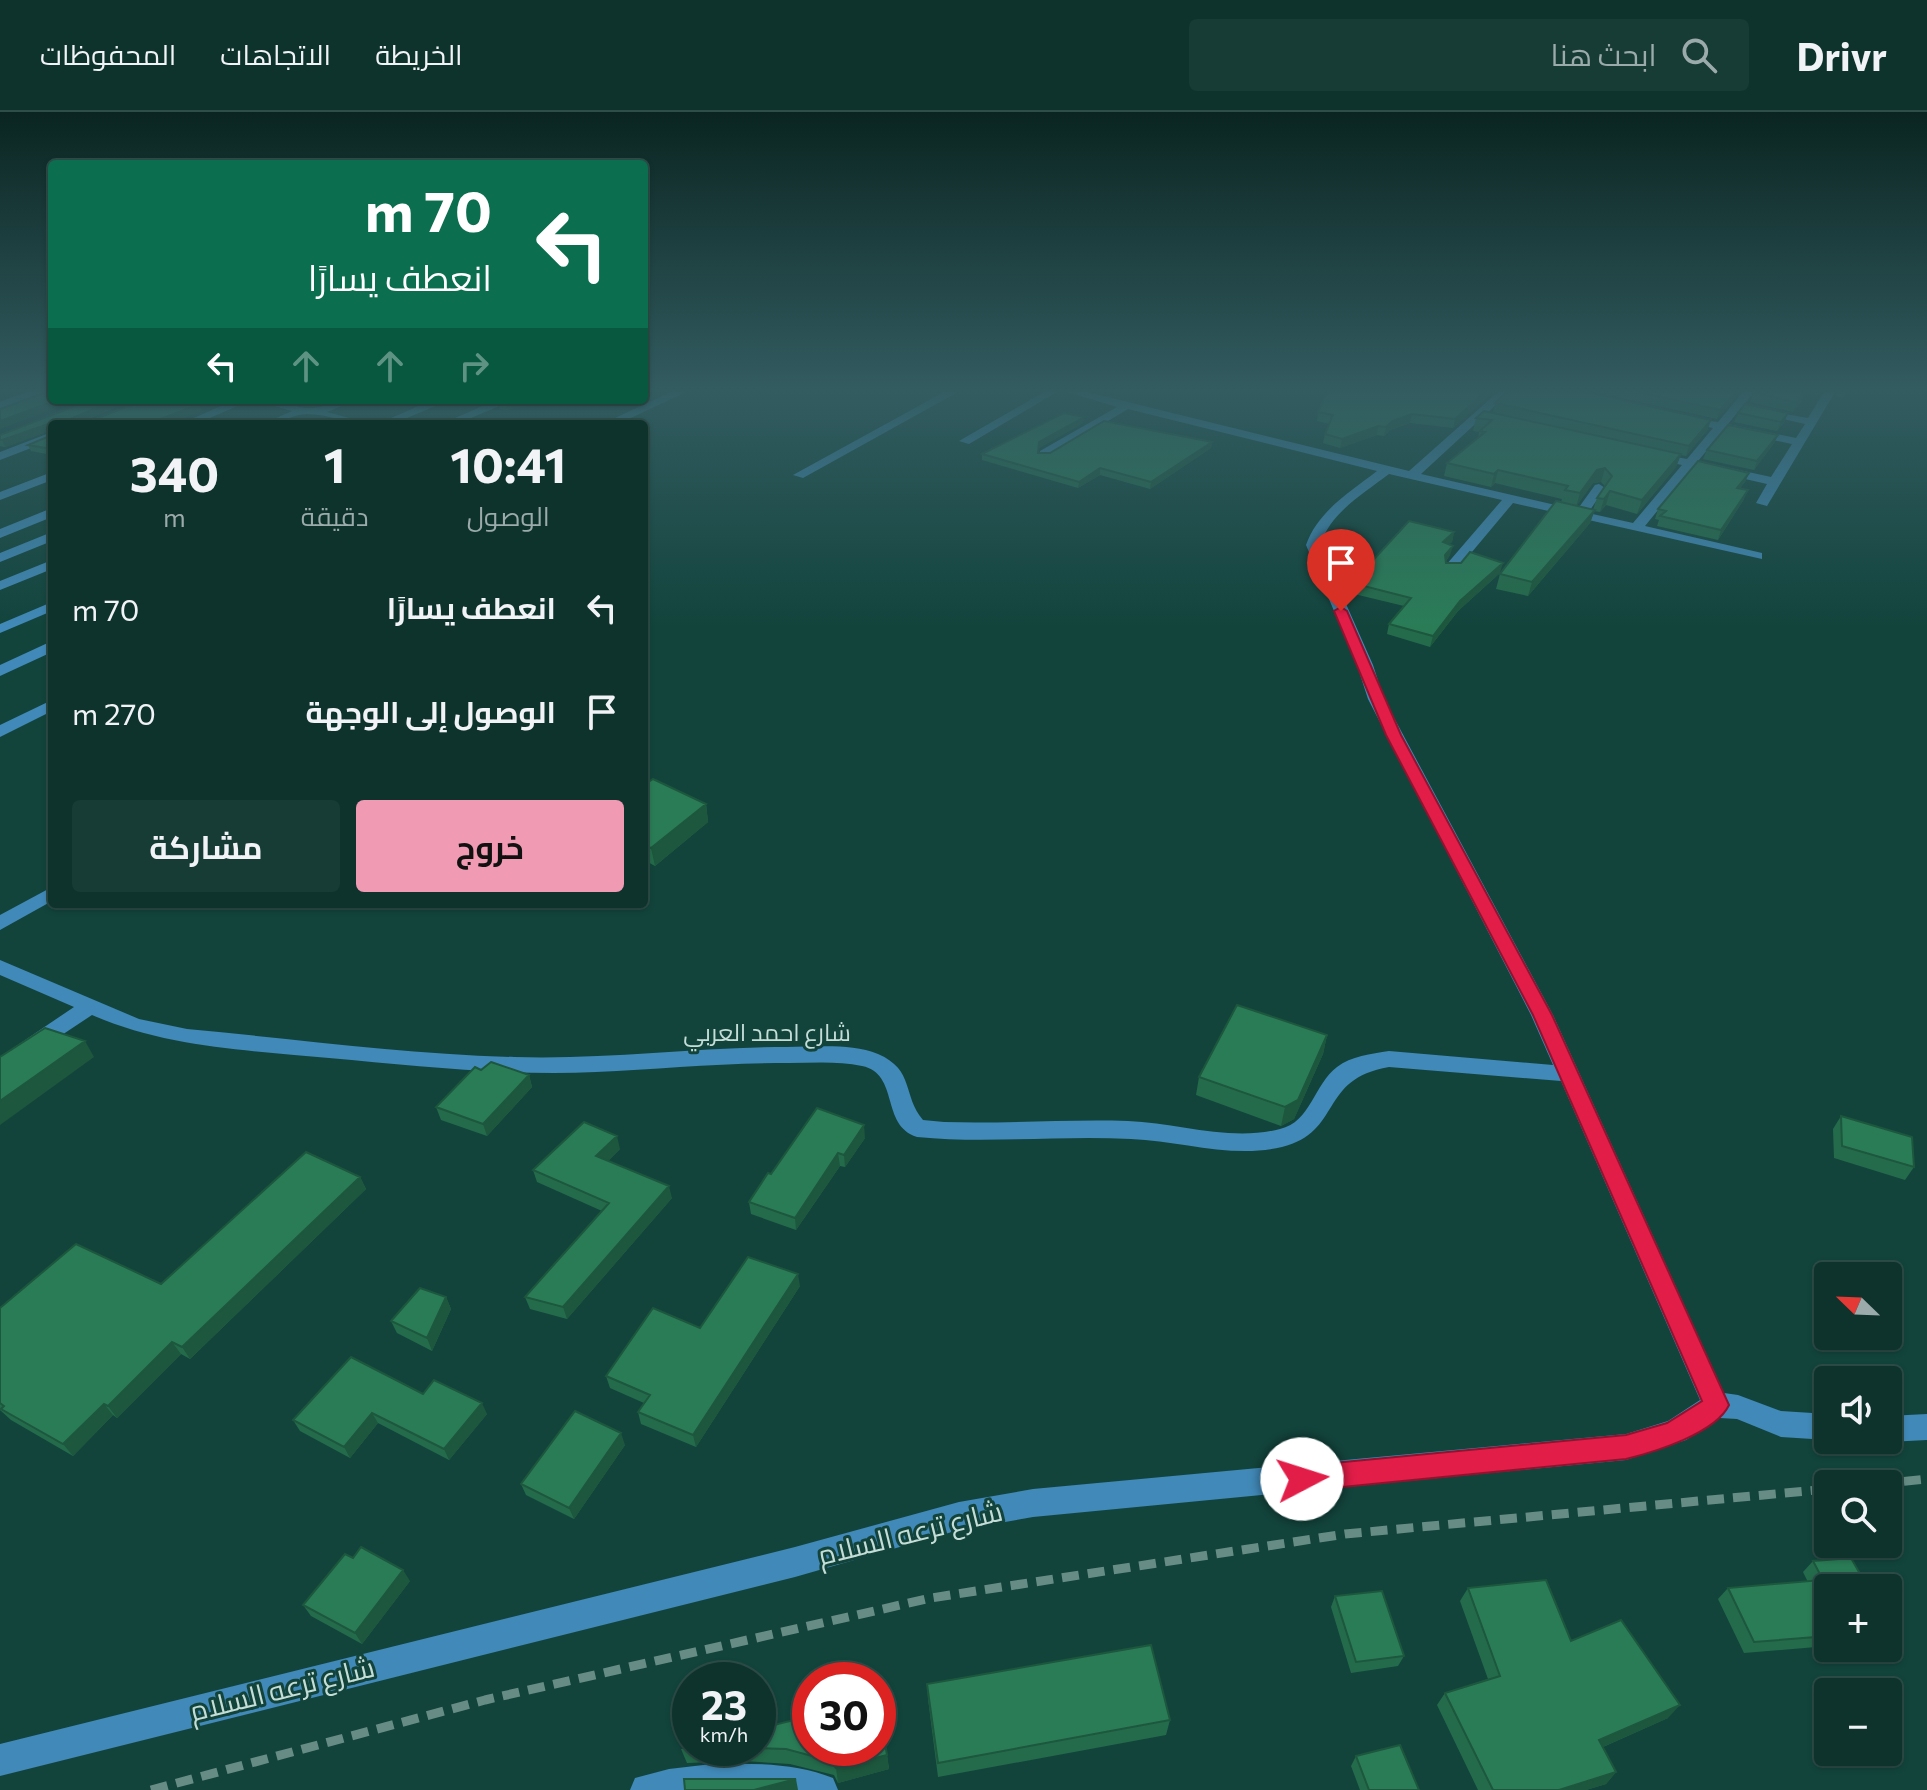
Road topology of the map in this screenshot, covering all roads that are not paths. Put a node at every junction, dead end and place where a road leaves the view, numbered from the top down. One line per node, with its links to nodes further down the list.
1 (808, 470): 8 (street)
2 (1386, 470): 37 (street)
3 (1388, 470): 9 (street)
4 (1417, 470): 9 (street)
5 (1686, 470): 18 (street)
6 (1724, 470): 11 (street)
7 (1782, 470): 11 (street)
8 (799, 475)
9 (1412, 475): 14 (street)
10 (48, 478): 13 (street)
11 (1775, 482): 15 (street)
12 (1599, 488): 16 (street)
13 (0, 496)
14 (1511, 497): 16 (street); 24 (street)
15 (1762, 503)
16 (1581, 513): 18 (street)
17 (48, 514): 19 (street)
18 (1637, 527): 21 (street)
19 (0, 534)
20 (48, 538): 22 (street)
21 (1757, 556)
22 (0, 558)
23 (48, 566): 25 (street)
24 (1451, 568)
25 (0, 586)
26 (48, 608): 27 (street)
27 (0, 629)
28 (48, 648): 29 (street)
29 (0, 671)
30 (48, 707): 31 (street)
31 (0, 732)
32 (48, 895): 33 (street)
33 (0, 924)
34 (0, 967): 35 (street, شارع احمد العربي)
35 (89, 1007): 36 (street); 37 (street, شارع احمد العربي)
36 (0, 1068)
37 (1568, 1074): 38 (street)
38 (1716, 1405): 39 (street); 42 (street, شارع ترعه السلام)
39 (1814, 1426)
40 (1927, 1427): 41 (street)
41 (1902, 1428)
42 (0, 1760)
43 (647, 1790): 44 (street)
44 (821, 1790)

